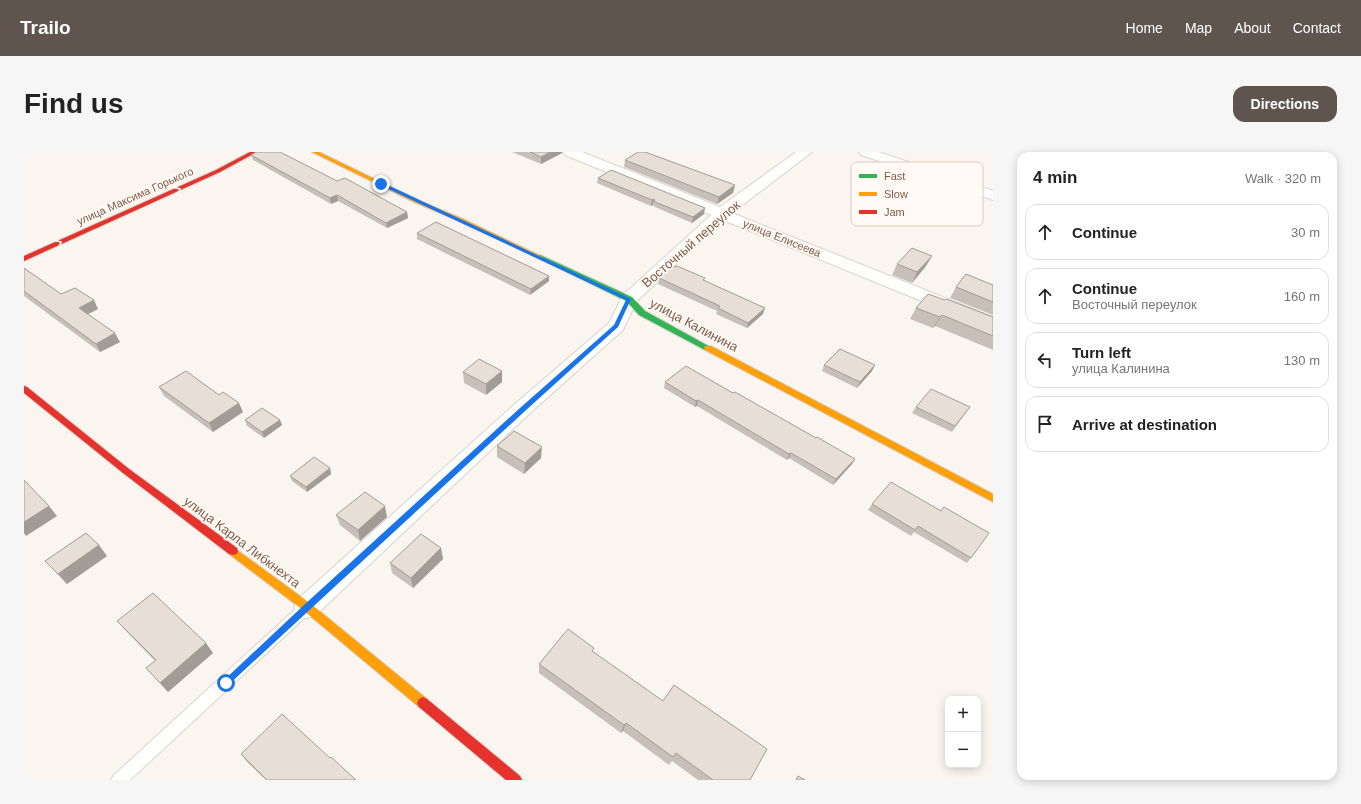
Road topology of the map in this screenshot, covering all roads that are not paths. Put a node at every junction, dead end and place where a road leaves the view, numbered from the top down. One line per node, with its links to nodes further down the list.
1 (254, 152): 10 (street, улица Максима Горького, one-way to 1)
2 (315, 152): 11 (street, улица Калинина)
3 (570, 152): 9 (street, улица Елисеева)
4 (805, 152): 9 (street, Восточный переулок)
5 (866, 152): 6 (street)
6 (895, 162)
7 (983, 193): 8 (street)
8 (993, 196)
9 (722, 213): 11 (street, Восточный переулок); 12 (street, улица Елисеева)
10 (24, 259)
11 (629, 299): 14 (street, улица Калинина); 15 (street, Восточный переулок)
12 (993, 324)
13 (24, 389): 15 (street, улица Карла Либкнехта)
14 (993, 498)
15 (307, 607): 16 (lane); 17 (street, улица Карла Либкнехта)
16 (119, 780)
17 (516, 780)

